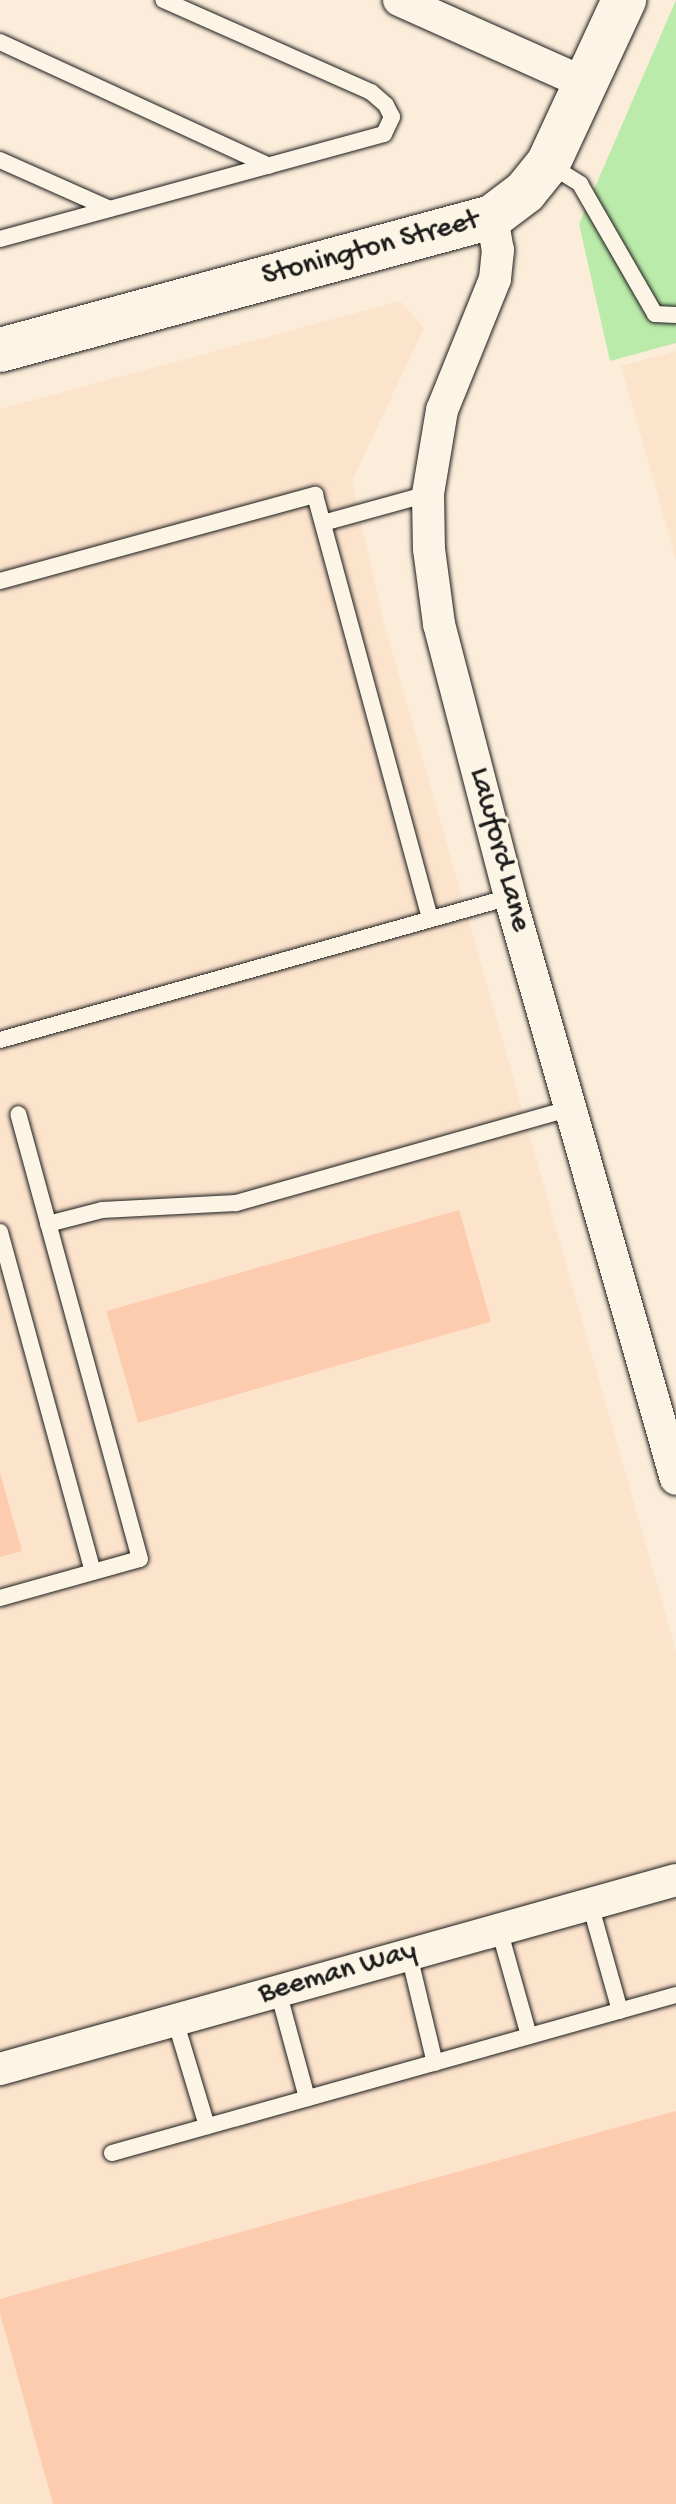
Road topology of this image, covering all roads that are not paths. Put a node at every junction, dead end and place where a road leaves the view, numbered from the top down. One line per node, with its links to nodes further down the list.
1 (163, 0): 8 (lane)
2 (399, 0): 5 (street)
3 (624, 0): 5 (street, Stonington Street)
4 (0, 42): 8 (lane)
5 (587, 84): 7 (street, Stonington Street)
6 (0, 160): 9 (lane)
7 (548, 164): 10 (street, Stonington Street); 12 (lane)
8 (269, 166): 9 (lane)
9 (110, 209): 11 (lane)
10 (492, 217): 13 (street, Stonington Street); 14 (street, Lawford Lane)
11 (0, 239)
12 (676, 315)
13 (0, 350)
14 (428, 494): 15 (lane); 17 (street, Lawford Lane)
15 (323, 523): 16 (lane); 18 (lane)
16 (0, 581)
17 (510, 897): 18 (lane); 20 (street, Lawford Lane)
18 (430, 919): 19 (lane)
19 (0, 1040)
20 (569, 1109): 22 (lane); 24 (street, Lawford Lane)
21 (18, 1114): 22 (lane)
22 (48, 1224): 25 (lane)
23 (0, 1232): 25 (lane)
24 (676, 1479)
25 (93, 1572): 26 (lane)
26 (0, 1598)
27 (676, 1880): 28 (street, Beeman Way)
28 (590, 1904): 29 (street, Beeman Way); 33 (lane)
29 (499, 1929): 30 (street, Beeman Way); 35 (lane)
30 (409, 1955): 31 (street, Beeman Way); 36 (lane)
31 (278, 1991): 34 (street, Beeman Way); 38 (lane)
32 (676, 1995): 33 (lane)
33 (620, 2011): 35 (lane)
34 (175, 2020): 37 (street, Beeman Way); 39 (lane)
35 (529, 2036): 36 (lane)
36 (435, 2063): 38 (lane)
37 (0, 2069)
38 (307, 2098): 39 (lane)
39 (207, 2126): 40 (lane)
40 (112, 2153)

